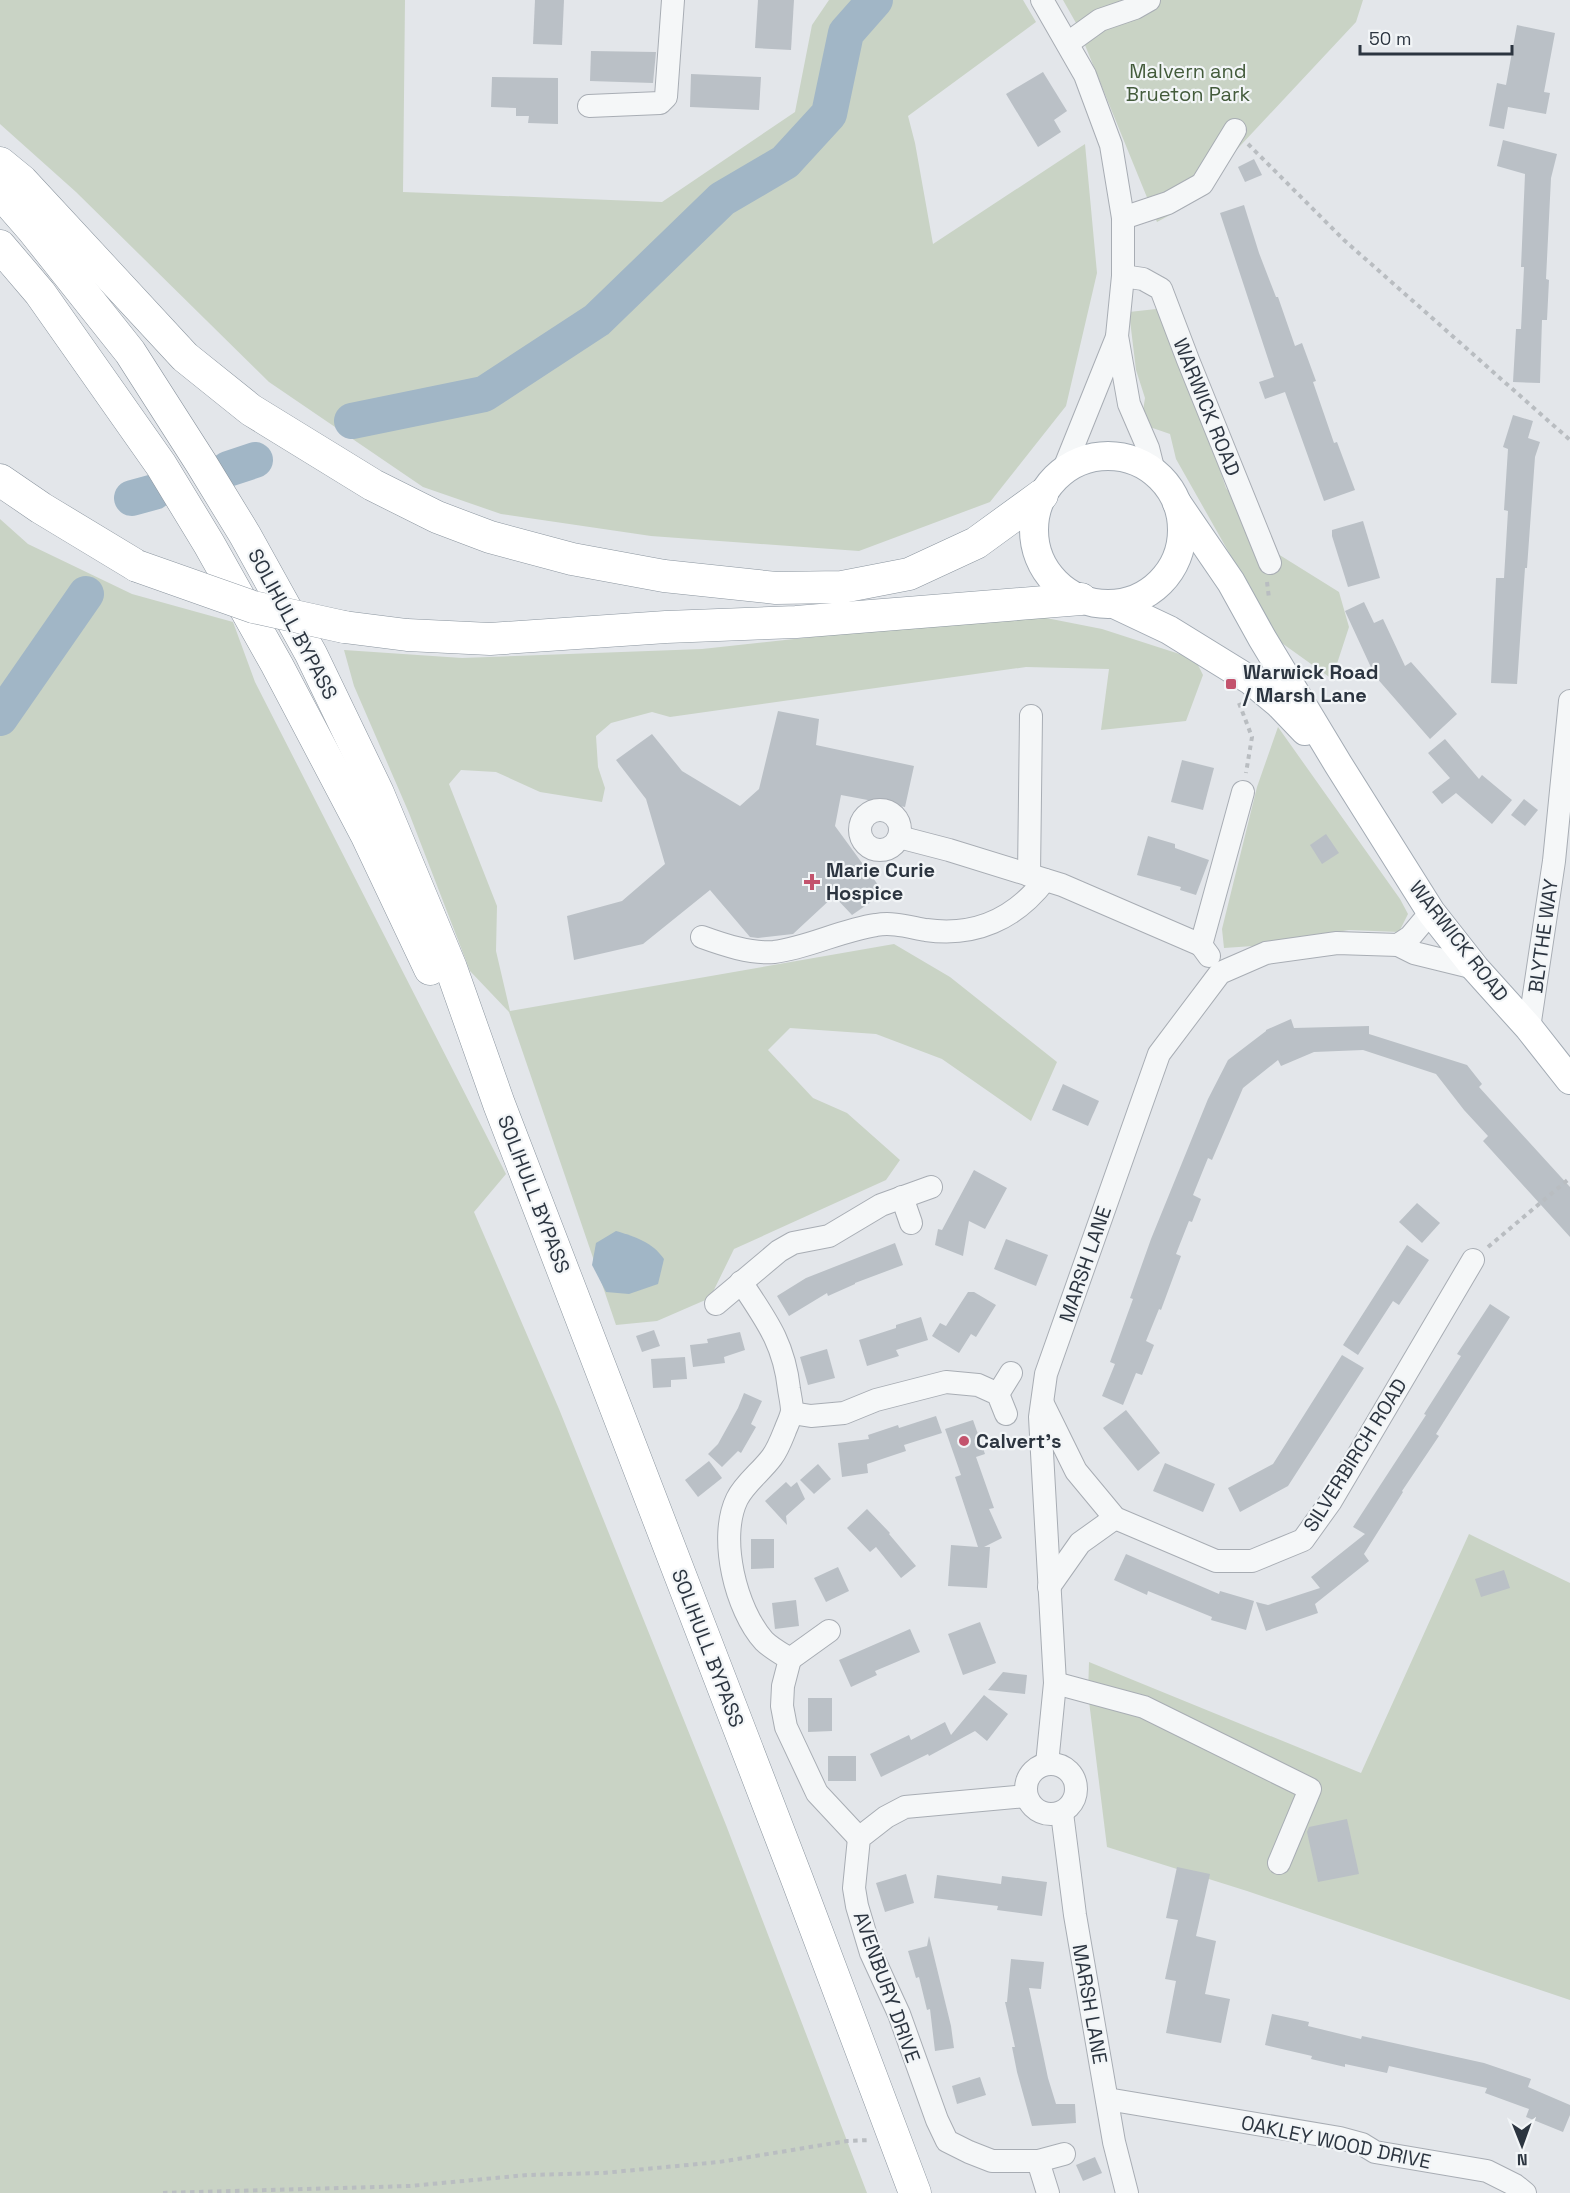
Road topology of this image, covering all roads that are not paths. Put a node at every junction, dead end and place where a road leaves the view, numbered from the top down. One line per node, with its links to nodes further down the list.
1 (674, 0): 5 (street)
2 (1042, 0): 4 (street)
3 (1149, 0): 4 (street)
4 (1068, 43): 9 (street)
5 (589, 106)
6 (1235, 130): 9 (street)
7 (0, 163): 16 (highway)
8 (0, 192): 35 (highway, SOLIHULL BYPASS)
9 (1123, 218): 11 (street)
10 (0, 246): 35 (highway, SOLIHULL BYPASS)
11 (1123, 276): 12 (street); 18 (street, WARWICK ROAD)
12 (1117, 336): 13 (street); 14 (street)
13 (1063, 471): 14 (main road); 16 (main road)
14 (1154, 472): 17 (main road)
15 (0, 480): 19 (highway, bridge)
16 (1042, 495): 19 (main road)
17 (1177, 503): 20 (main road); 23 (main road, WARWICK ROAD)
18 (1270, 563)
19 (1081, 599): 20 (main road)
20 (1114, 604): 23 (main road, WARWICK ROAD)
21 (1570, 701): 33 (street, BLYTHE WAY)
22 (1031, 716): 26 (street)
23 (1338, 764): 27 (main road, WARWICK ROAD)
24 (1244, 792): 29 (street)
25 (899, 837): 26 (street)
26 (1037, 878): 28 (street); 29 (street)
27 (1431, 912): 30 (street); 31 (main road, WARWICK ROAD)
28 (702, 937)
29 (1201, 945): 32 (street)
30 (1398, 945): 31 (street, MARSH LANE); 32 (street, MARSH LANE)
31 (1475, 968): 33 (main road, WARWICK ROAD)
32 (1220, 973): 43 (street, MARSH LANE)
33 (1529, 1028): 34 (main road, WARWICK ROAD)
34 (1570, 1080)
35 (499, 1104): 58 (highway, SOLIHULL BYPASS)
36 (931, 1187): 37 (street)
37 (902, 1197): 38 (street); 40 (street)
38 (911, 1223)
39 (1473, 1260): 45 (street, SILVERBIRCH ROAD)
40 (741, 1282): 41 (street); 44 (street)
41 (716, 1304)
42 (1011, 1373): 44 (street)
43 (1043, 1404): 45 (street, SILVERBIRCH ROAD); 46 (street, MARSH LANE)
44 (792, 1413): 48 (street)
45 (1115, 1518): 46 (street)
46 (1048, 1587): 49 (street, MARSH LANE)
47 (829, 1630): 48 (street)
48 (790, 1659): 53 (street)
49 (1055, 1683): 50 (street, MARSH LANE); 54 (street)
50 (1047, 1764): 51 (street); 52 (street)
51 (1026, 1796): 52 (street); 53 (street)
52 (1062, 1813): 55 (street, MARSH LANE)
53 (859, 1838): 57 (street, AVENBURY DRIVE)
54 (1279, 1863)
55 (1107, 2099): 60 (street, MARSH LANE); 61 (street, OAKLEY WOOD DRIVE)
56 (1064, 2154): 57 (street, AVENBURY DRIVE)
57 (1038, 2161): 59 (street)
58 (915, 2193)
59 (1048, 2193)
60 (1127, 2193)
61 (1525, 2193)

